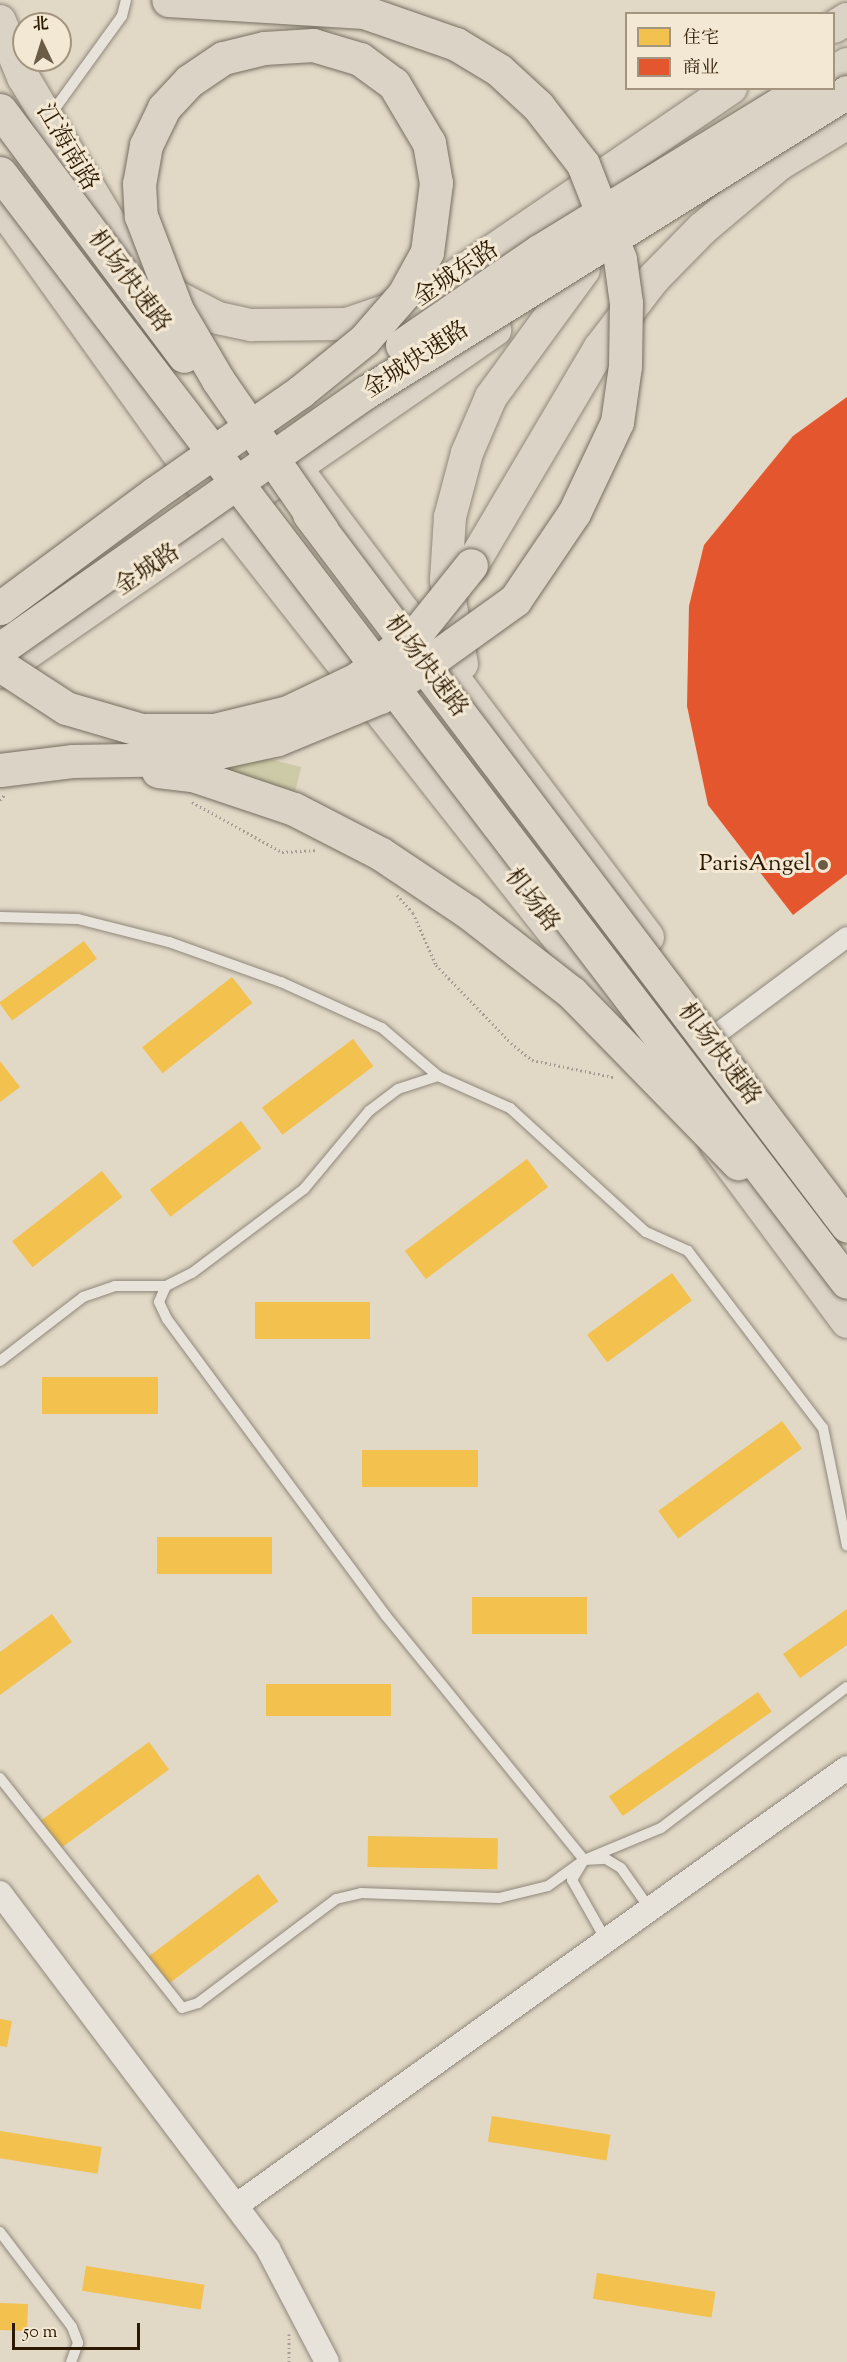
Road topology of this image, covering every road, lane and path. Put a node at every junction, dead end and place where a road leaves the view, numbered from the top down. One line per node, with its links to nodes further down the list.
1 (126, 0): 9 (lane)
2 (168, 0): 28 (highway, bridge)
3 (0, 21): 9 (main road, 江海南路)
4 (728, 90): 15 (main road, 金城东路)
5 (802, 90): 23 (highway, 金城快速路, bridge)
6 (847, 92): 24 (highway, 金城快速路, bridge)
7 (847, 105): 13 (main road)
8 (0, 110): 20 (highway, 机场快速路, bridge)
9 (49, 119): 14 (main road, 江海南路)
10 (847, 122): 25 (highway, bridge)
11 (0, 173): 41 (highway, 机场快速路, bridge)
12 (0, 205): 17 (main road)
13 (584, 270): 18 (main road); 27 (main road)
14 (148, 280): 15 (main road); 16 (main road, 江海南路)
15 (423, 298): 16 (main road, 金城东路)
16 (253, 414): 17 (main road, 金城东路); 18 (main road, 江海南路)
17 (183, 461): 19 (main road, 机场路); 21 (main road)
18 (295, 468): 19 (main road, 金城路); 27 (main road, 江海南路)
19 (227, 517): 26 (main road, 金城路); 37 (main road, 机场路)
20 (322, 530): 22 (highway, bridge); 42 (highway, 机场快速路, bridge)
21 (0, 592)
22 (0, 608)
23 (0, 620)
24 (0, 649)
25 (0, 665)
26 (0, 672)
27 (474, 699): 36 (main road, 江海南路)
28 (73, 761): 29 (highway, bridge); 41 (highway, bridge)
29 (6, 778): 31 (path)
30 (183, 799): 32 (path)
31 (0, 800)
32 (321, 849)
33 (393, 891): 39 (path)
34 (0, 917): 38 (lane)
35 (847, 937): 36 (street)
36 (720, 1033): 37 (street); 40 (main road, 江海南路)
37 (663, 1073): 45 (main road, 机场路)
38 (438, 1076): 44 (lane); 47 (lane)
39 (613, 1077)
40 (847, 1205)
41 (797, 1215): 43 (highway, 机场快速路, bridge)
42 (847, 1226)
43 (847, 1282)
44 (166, 1286): 46 (lane); 51 (lane)
45 (847, 1322)
46 (0, 1361)
47 (847, 1546)
48 (847, 1687): 51 (lane)
49 (847, 1768): 53 (street)
50 (0, 1778): 51 (lane)
51 (584, 1860): 53 (lane); 54 (lane)
52 (0, 1893): 55 (street)
53 (650, 1909): 54 (street)
54 (606, 1940): 55 (street)
55 (237, 2205): 58 (street)
56 (0, 2232): 57 (lane)
57 (71, 2362)
58 (327, 2362)

